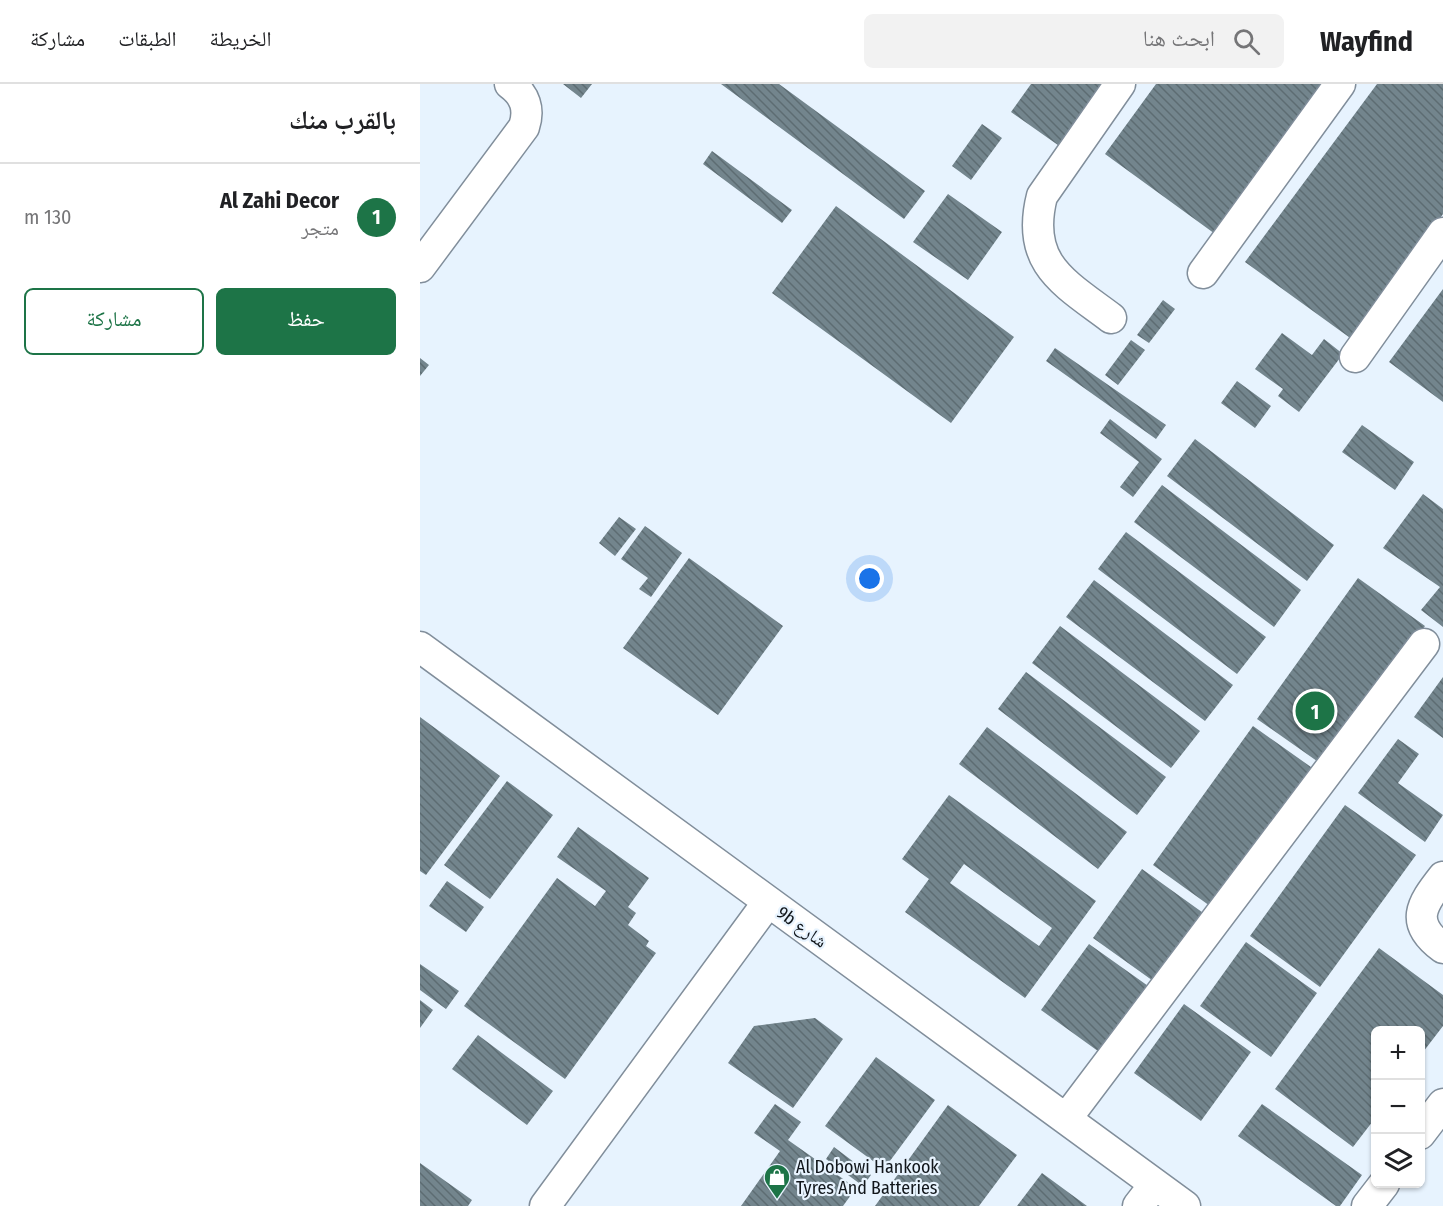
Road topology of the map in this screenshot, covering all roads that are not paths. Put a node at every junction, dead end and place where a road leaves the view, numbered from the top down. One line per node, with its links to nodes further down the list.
1 (510, 84): 5 (lane)
2 (1120, 84): 7 (lane)
3 (1340, 84): 6 (lane)
4 (1443, 233): 8 (lane)
5 (420, 267)
6 (1203, 273)
7 (1111, 318)
8 (1355, 357)
9 (1424, 645): 15 (lane)
10 (420, 647): 12 (lane, 9b شارع)
11 (1443, 876): 13 (lane)
12 (768, 902): 15 (lane, 9b شارع); 19 (lane)
13 (1443, 948)
14 (1443, 1104): 16 (lane)
15 (1066, 1119): 18 (lane, 9b شارع)
16 (1425, 1127)
17 (1381, 1188): 21 (lane)
18 (1146, 1195): 20 (lane, 9b شارع)
19 (545, 1206)
20 (1185, 1206)
21 (1367, 1206)

